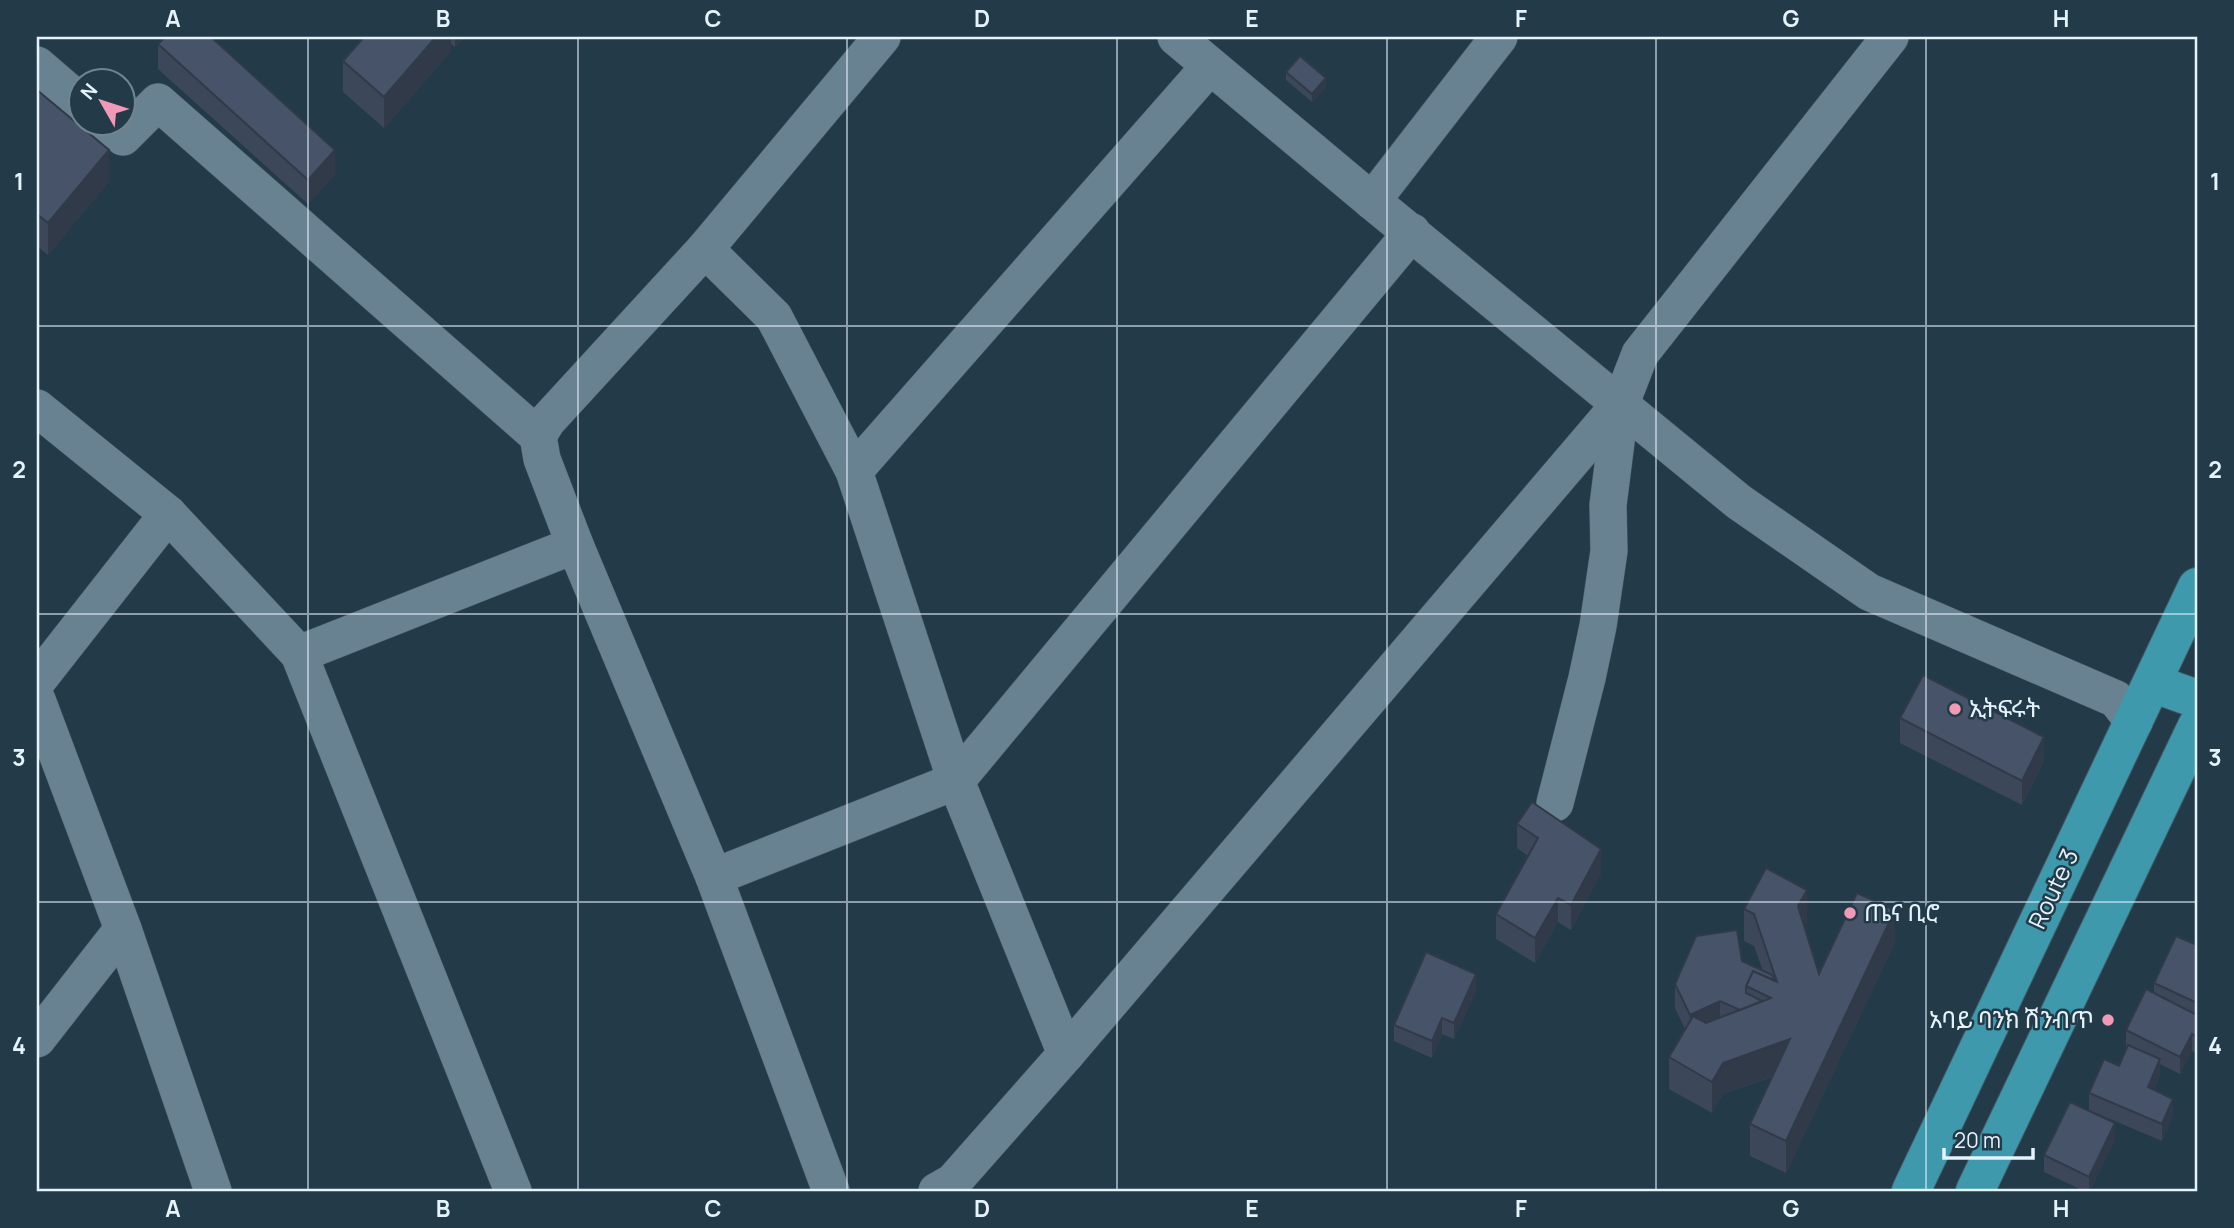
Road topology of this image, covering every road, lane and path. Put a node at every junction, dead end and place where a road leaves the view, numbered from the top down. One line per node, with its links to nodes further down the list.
1 (882, 37): 11 (street)
2 (1176, 37): 6 (street)
3 (1499, 37): 9 (street)
4 (1890, 37): 12 (street)
5 (37, 65): 7 (street)
6 (1210, 65): 9 (street); 15 (street)
7 (66, 90)
8 (136, 124): 14 (street)
9 (1371, 201): 10 (street)
10 (1412, 232): 12 (street); 26 (street)
11 (705, 249): 14 (street); 15 (street)
12 (1621, 403): 24 (street); 27 (street); 31 (street)
13 (37, 408): 16 (street)
14 (538, 436): 17 (street)
15 (854, 471): 26 (street)
16 (169, 514): 19 (street); 20 (street)
17 (575, 545): 19 (street); 28 (street)
18 (2197, 587): 21 (main road, Route 3)
19 (299, 654): 33 (street)
20 (37, 681)
21 (2152, 683): 23 (main road); 24 (main road, Route 3)
22 (37, 699): 29 (street)
23 (2197, 699)
24 (2125, 710): 25 (main road); 36 (main road, Route 3)
25 (2195, 738): 37 (main road)
26 (956, 781): 28 (street); 31 (street)
27 (1555, 803)
28 (714, 877): 34 (street)
29 (123, 929): 30 (street); 32 (street)
30 (37, 1039)
31 (1066, 1054): 35 (street)
32 (214, 1191)
33 (513, 1191)
34 (831, 1191)
35 (937, 1191)
36 (1911, 1191)
37 (1975, 1191)

